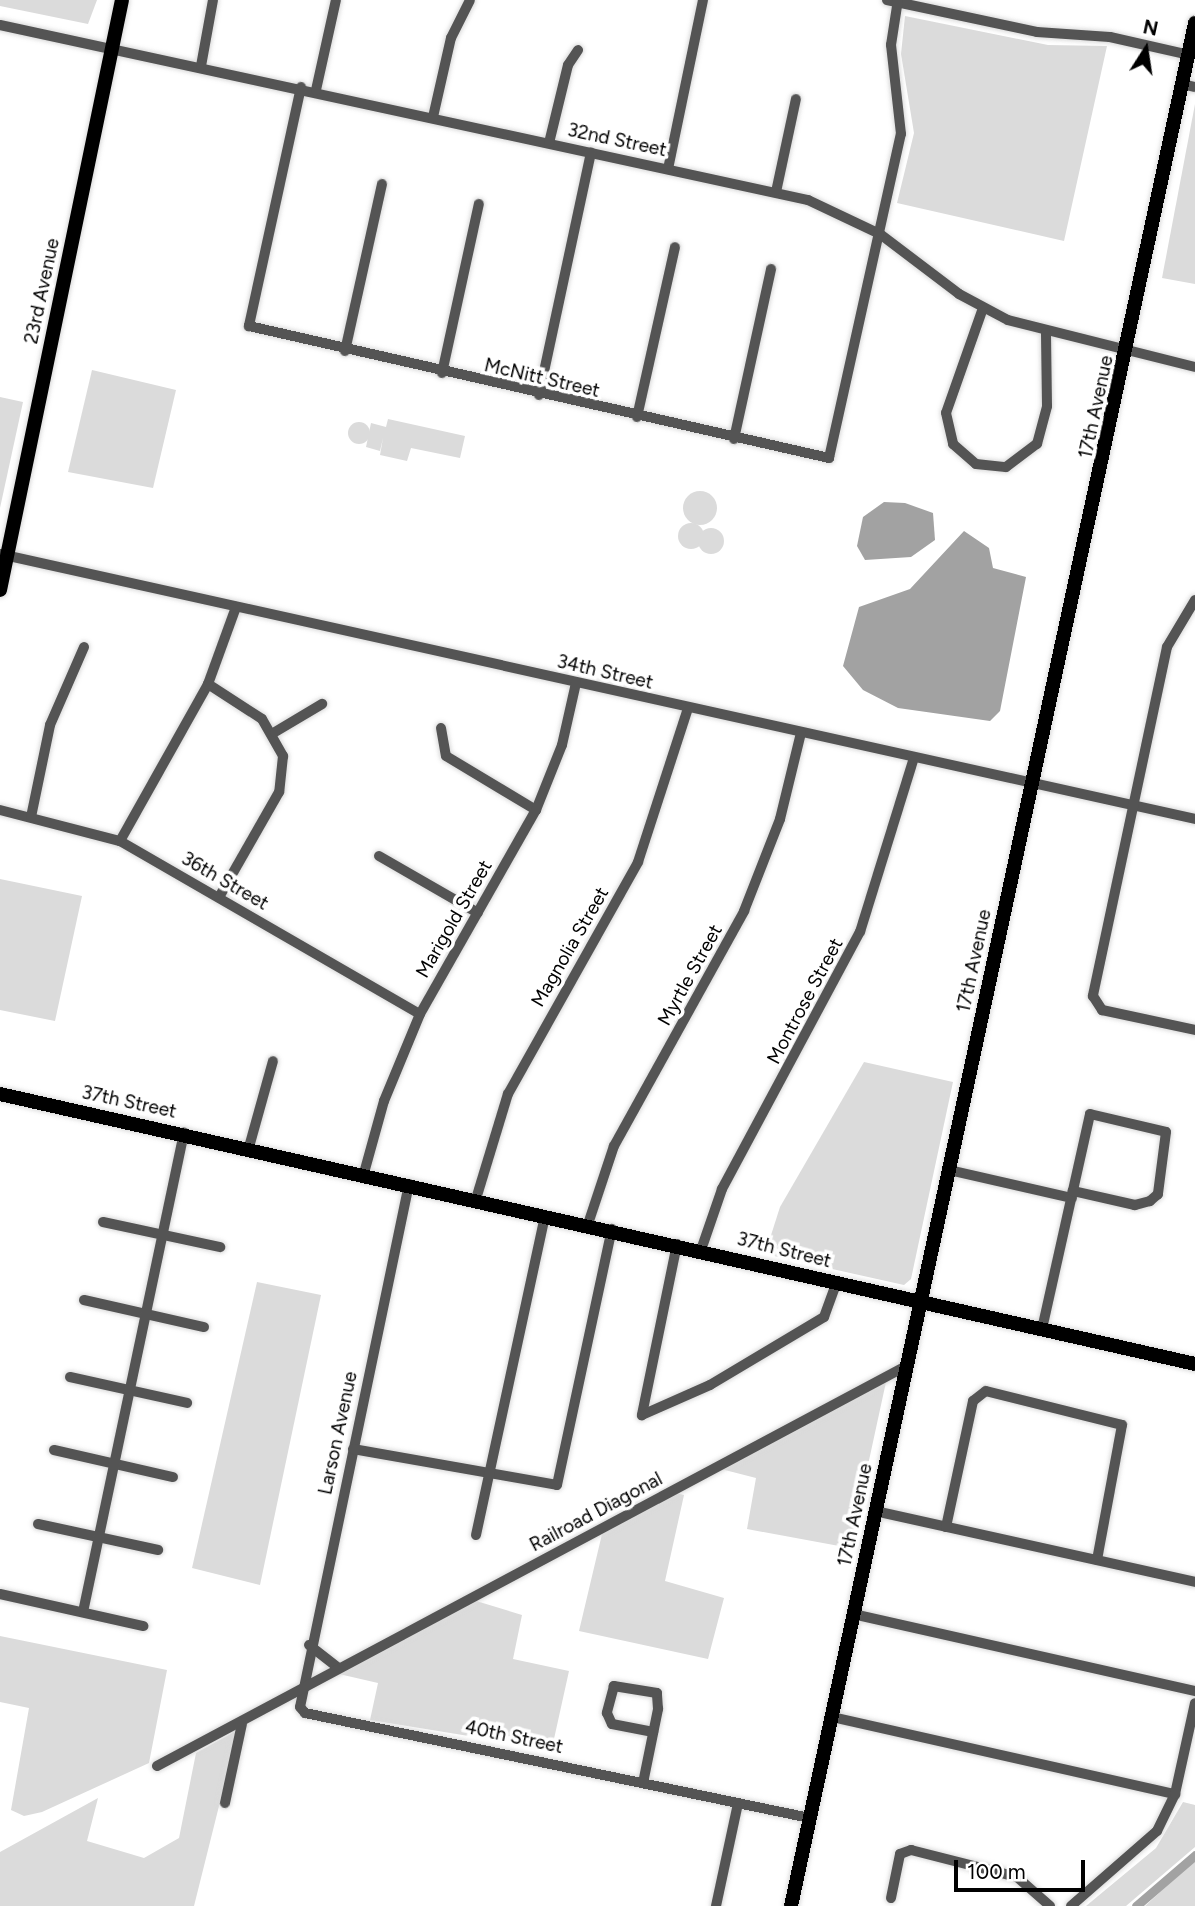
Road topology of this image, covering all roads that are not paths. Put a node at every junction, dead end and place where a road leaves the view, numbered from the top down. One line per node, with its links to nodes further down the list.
1 (122, 0): 9 (main road, 23rd Avenue)
2 (213, 0): 12 (street)
3 (336, 0): 15 (street)
4 (470, 0): 17 (street)
5 (703, 0): 20 (street)
6 (894, 1): 11 (street); 24 (street)
7 (1195, 23): 11 (main road, 17th Avenue)
8 (0, 25): 9 (street, 32nd Street)
9 (112, 48): 12 (street, 32nd Street); 36 (main road, 23rd Avenue)
10 (578, 50): 18 (street)
11 (1189, 55): 13 (main road, 17th Avenue)
12 (201, 66): 14 (street, 32nd Street)
13 (1190, 78): 30 (main road, 17th Avenue)
14 (301, 87): 15 (street, 32nd Street); 29 (street, McNitt Street)
15 (316, 90): 17 (street, 32nd Street)
16 (796, 100): 22 (street)
17 (433, 117): 18 (street, 32nd Street)
18 (549, 143): 19 (street, 32nd Street)
19 (591, 153): 20 (street, 32nd Street); 33 (street)
20 (668, 169): 22 (street, 32nd Street)
21 (382, 184): 29 (street)
22 (776, 192): 24 (street, 32nd Street)
23 (479, 204): 32 (street)
24 (880, 234): 27 (street, 32nd Street); 35 (street, McNitt Street)
25 (675, 247): 34 (street)
26 (771, 269): 35 (street)
27 (983, 307): 28 (street, 32nd Street); 28 (street)
28 (1046, 333): 30 (street, 32nd Street)
29 (345, 351): 32 (street, McNitt Street)
30 (1128, 353): 31 (street, 32nd Street); 49 (main road, 17th Avenue)
31 (1195, 368)
32 (442, 373): 33 (street, McNitt Street)
33 (539, 395): 34 (street, McNitt Street)
34 (637, 417): 35 (street, McNitt Street)
35 (734, 439)
36 (4, 555): 37 (main road, 23rd Avenue); 39 (street, 34th Street)
37 (0, 590)
38 (1195, 600): 50 (street)
39 (236, 607): 41 (street, 34th Street); 42 (street)
40 (84, 647): 53 (street)
41 (576, 683): 44 (street, 34th Street); 52 (street, Marigold Street)
42 (208, 684): 46 (street); 55 (street)
43 (322, 704): 46 (street)
44 (688, 708): 47 (street, 34th Street); 69 (street, Magnolia Street)
45 (441, 728): 52 (street)
46 (275, 732): 57 (street)
47 (800, 733): 48 (street, 34th Street); 72 (street, Myrtle Street)
48 (914, 758): 49 (street, 34th Street); 77 (street, Montrose Street)
49 (1032, 783): 50 (street, 34th Street); 65 (main road, 17th Avenue)
50 (1136, 806): 54 (street, 34th Street); 60 (street)
51 (0, 810): 53 (street, 36th Street)
52 (536, 810): 58 (street, Marigold Street)
53 (31, 817): 55 (street, 36th Street)
54 (1195, 819)
55 (120, 841): 57 (street, 36th Street)
56 (379, 856): 58 (street)
57 (219, 897): 59 (street, 36th Street)
58 (478, 914): 59 (street, Marigold Street)
59 (420, 1014): 66 (street, Marigold Street)
60 (1195, 1030)
61 (273, 1061): 64 (street)
62 (0, 1094): 63 (main road, 37th Street)
63 (184, 1133): 64 (main road, 37th Street); 74 (street)
64 (249, 1147): 66 (main road, 37th Street)
65 (948, 1170): 68 (street); 80 (main road, 17th Avenue)
66 (365, 1174): 67 (main road, 37th Street)
67 (409, 1184): 69 (main road, 37th Street); 90 (street, Larson Avenue)
68 (1072, 1195): 68 (street); 83 (street)
69 (476, 1199): 70 (main road, 37th Street)
70 (545, 1215): 72 (main road, 37th Street); 92 (street)
71 (103, 1222): 74 (street)
72 (588, 1224): 73 (main road, 37th Street)
73 (612, 1229): 75 (main road, 37th Street); 92 (street)
74 (162, 1235): 76 (street); 81 (street)
75 (677, 1244): 77 (main road, 37th Street); 78 (street)
76 (220, 1247)
77 (701, 1250): 78 (main road, 37th Street)
78 (837, 1282): 80 (main road, 37th Street)
79 (84, 1300): 81 (street)
80 (920, 1302): 83 (main road, 37th Street); 85 (main road, 17th Avenue)
81 (145, 1314): 82 (street); 87 (street)
82 (204, 1327)
83 (1042, 1329): 84 (main road, 37th Street)
84 (1195, 1364)
85 (906, 1366): 94 (main road, 17th Avenue); 107 (street, Railroad Diagonal)
86 (70, 1377): 87 (street)
87 (129, 1390): 88 (street); 91 (street)
88 (187, 1403)
89 (54, 1450): 91 (street)
90 (353, 1450): 92 (street); 106 (street, Larson Avenue)
91 (114, 1464): 93 (street); 98 (street)
92 (488, 1474): 97 (street)
93 (173, 1477)
94 (875, 1511): 96 (street); 104 (main road, 17th Avenue)
95 (38, 1524): 98 (street)
96 (946, 1527): 100 (street); 100 (street)
97 (476, 1535)
98 (99, 1537): 99 (street); 103 (street)
99 (158, 1550)
100 (1097, 1560): 101 (street)
101 (1195, 1581)
102 (0, 1594): 103 (street)
103 (83, 1612): 105 (street)
104 (853, 1614): 109 (street); 111 (main road, 17th Avenue)
105 (143, 1626)
106 (309, 1645): 107 (street); 108 (street, Larson Avenue)
107 (338, 1668): 108 (street, Railroad Diagonal)
108 (303, 1689): 112 (street); 115 (street, 40th Street)
109 (1195, 1691)
110 (1195, 1703): 116 (street)
111 (832, 1717): 116 (street); 119 (main road, 17th Avenue)
112 (242, 1724): 114 (street); 117 (street)
113 (653, 1732): 113 (street); 115 (street)
114 (157, 1766)
115 (643, 1783): 118 (street, 40th Street)
116 (1175, 1794): 124 (street)
117 (225, 1803)
118 (738, 1803): 119 (street, 40th Street); 121 (street)
119 (810, 1818): 122 (main road, 17th Avenue)
120 (891, 1898): 123 (street)
121 (716, 1906)
122 (791, 1906)
123 (1050, 1906)
124 (1071, 1906)

